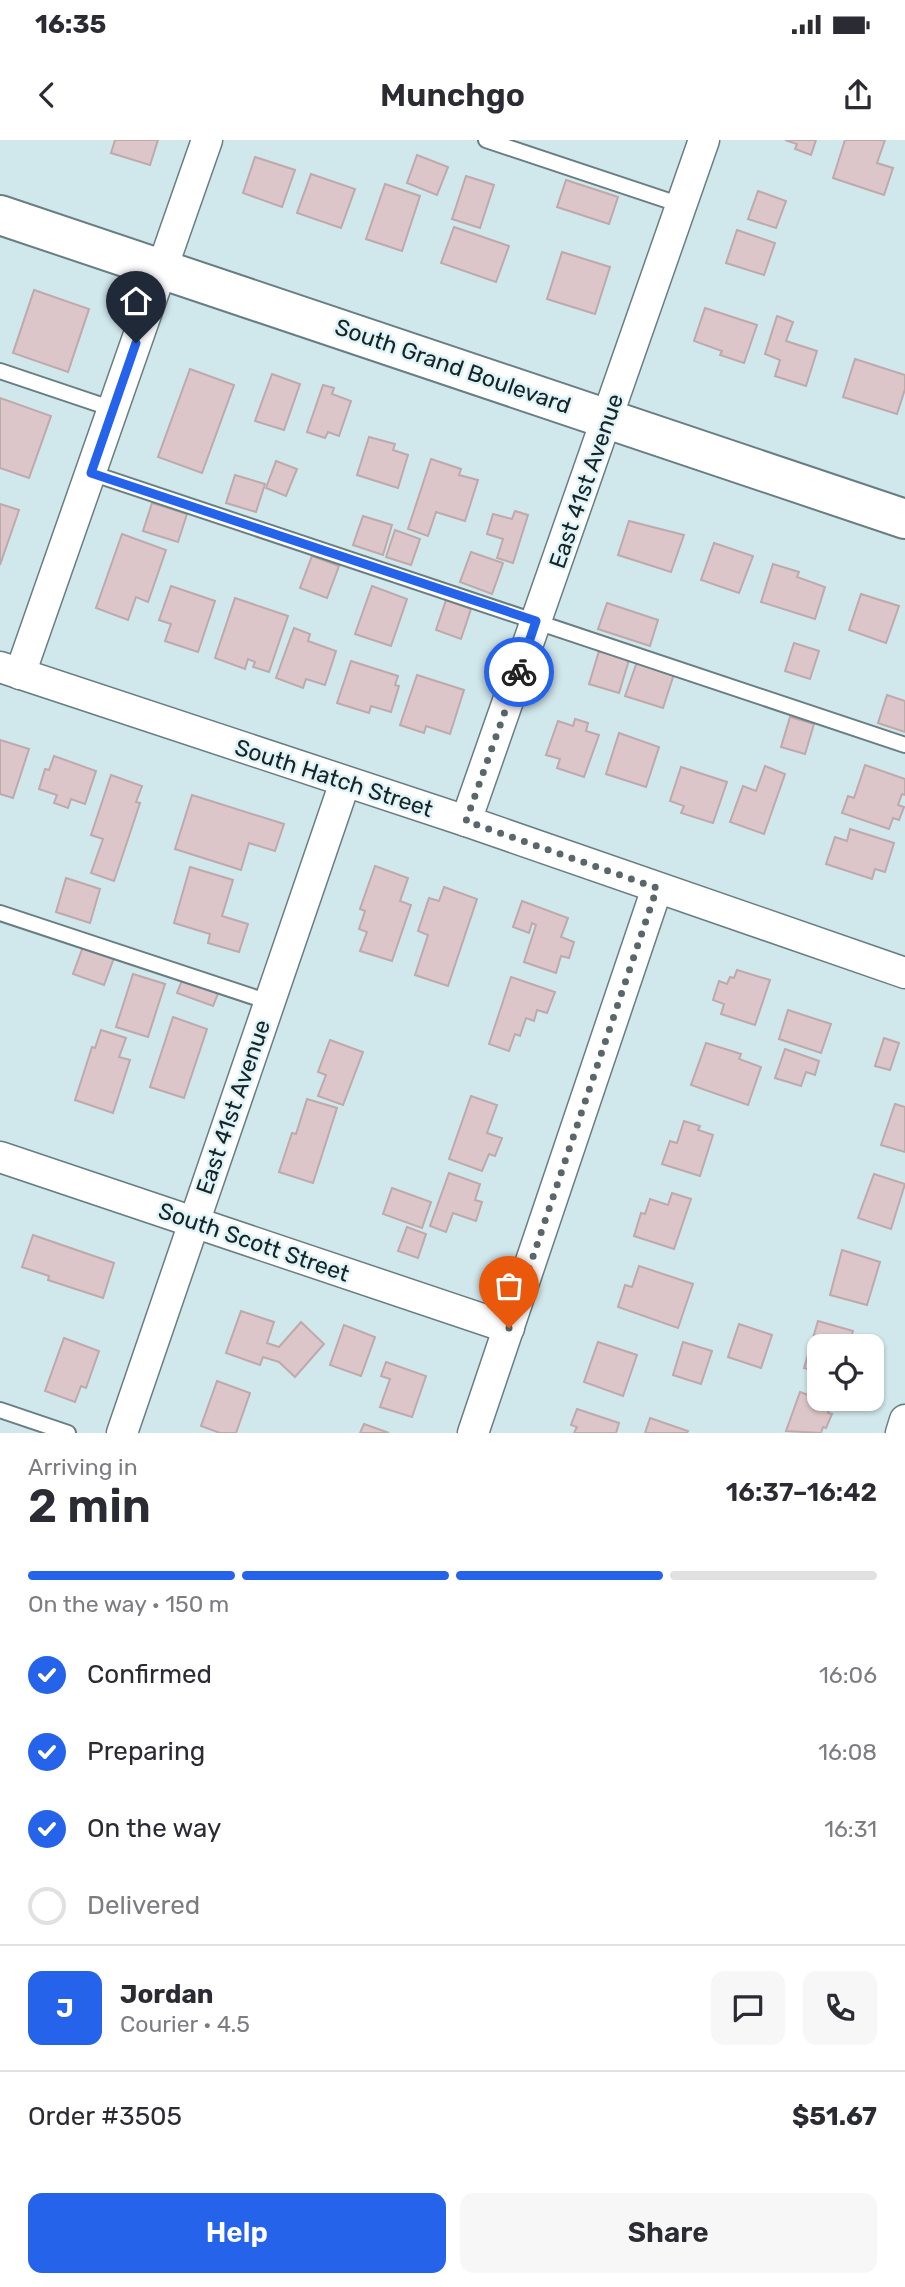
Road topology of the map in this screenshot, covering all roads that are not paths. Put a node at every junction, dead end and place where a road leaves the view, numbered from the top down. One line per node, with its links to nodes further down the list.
1 (208, 140): 6 (street)
2 (486, 140): 4 (lane)
3 (704, 140): 4 (street, East 41st Avenue)
4 (681, 205): 9 (street, East 41st Avenue)
5 (0, 215): 6 (main road, South Grand Boulevard)
6 (162, 269): 8 (street); 9 (main road, South Grand Boulevard)
7 (0, 370): 8 (lane)
8 (113, 409): 10 (street)
9 (608, 418): 11 (main road, South Grand Boulevard); 12 (street, East 41st Avenue)
10 (91, 473): 12 (lane); 13 (street)
11 (905, 519)
12 (536, 621): 14 (lane); 16 (street, East 41st Avenue)
13 (10, 670): 15 (street, South Hatch Street)
14 (905, 745)
15 (345, 782): 16 (street, South Hatch Street); 20 (street, East 41st Avenue)
16 (466, 821): 17 (street, South Hatch Street)
17 (657, 888): 19 (street, South Hatch Street); 23 (street)
18 (0, 913): 20 (lane)
19 (905, 973)
20 (269, 1002): 22 (street, East 41st Avenue)
21 (0, 1157): 22 (street, South Scott Street)
22 (194, 1222): 23 (street, South Scott Street); 27 (street, East 41st Avenue)
23 (509, 1328): 28 (street)
24 (0, 1410): 26 (lane)
25 (905, 1420): 29 (street)
26 (68, 1433)
27 (122, 1433)
28 (473, 1433)
29 (901, 1433)

